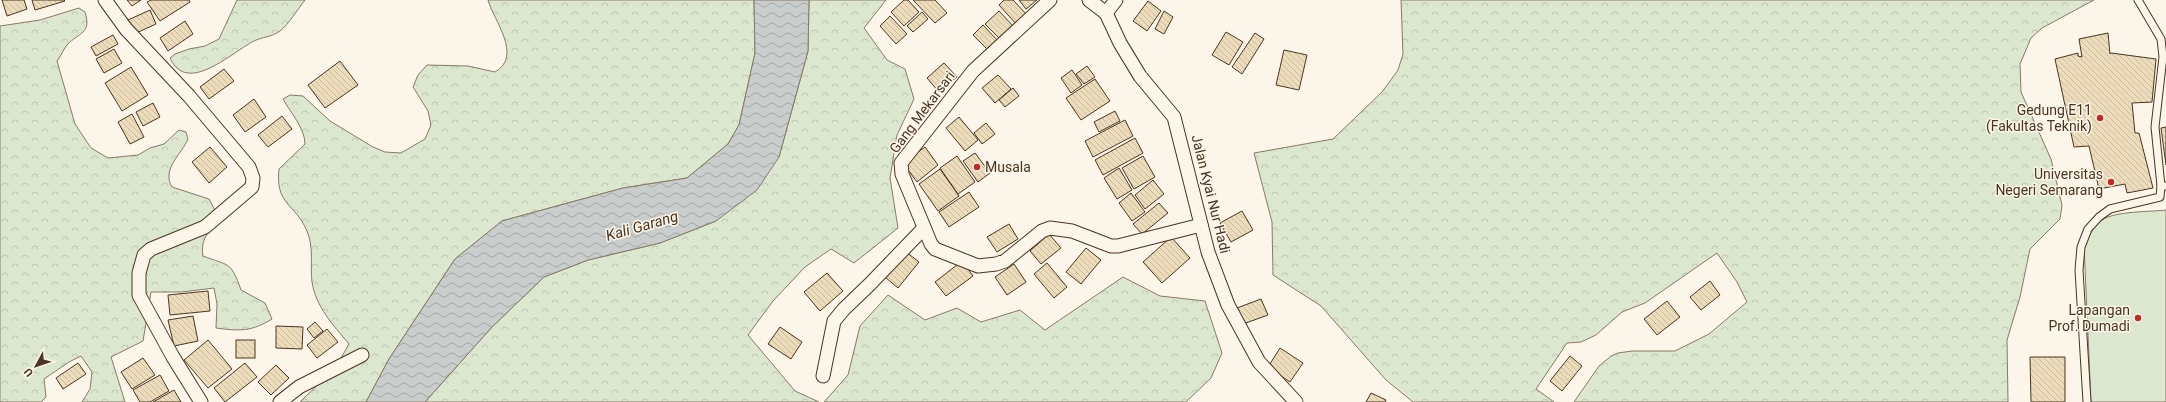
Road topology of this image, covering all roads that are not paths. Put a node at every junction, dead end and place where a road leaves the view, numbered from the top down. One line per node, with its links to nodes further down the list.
1 (105, 0): 12 (street)
2 (1050, 0): 9 (street, Gang Mekarsari)
3 (1089, 0): 6 (street, Jalan Kyai Nur Hadi)
4 (1116, 0): 6 (street)
5 (2138, 0): 7 (lane)
6 (1106, 13): 8 (street, Jalan Kyai Nur Hadi)
7 (2164, 186): 15 (lane)
8 (1201, 225): 9 (street, Gang Mekarsari); 14 (street, Jalan Kyai Nur Hadi)
9 (924, 228): 11 (street)
10 (362, 355): 13 (street)
11 (823, 376)
12 (201, 402)
13 (280, 402)
14 (1296, 402)
15 (2087, 402)

